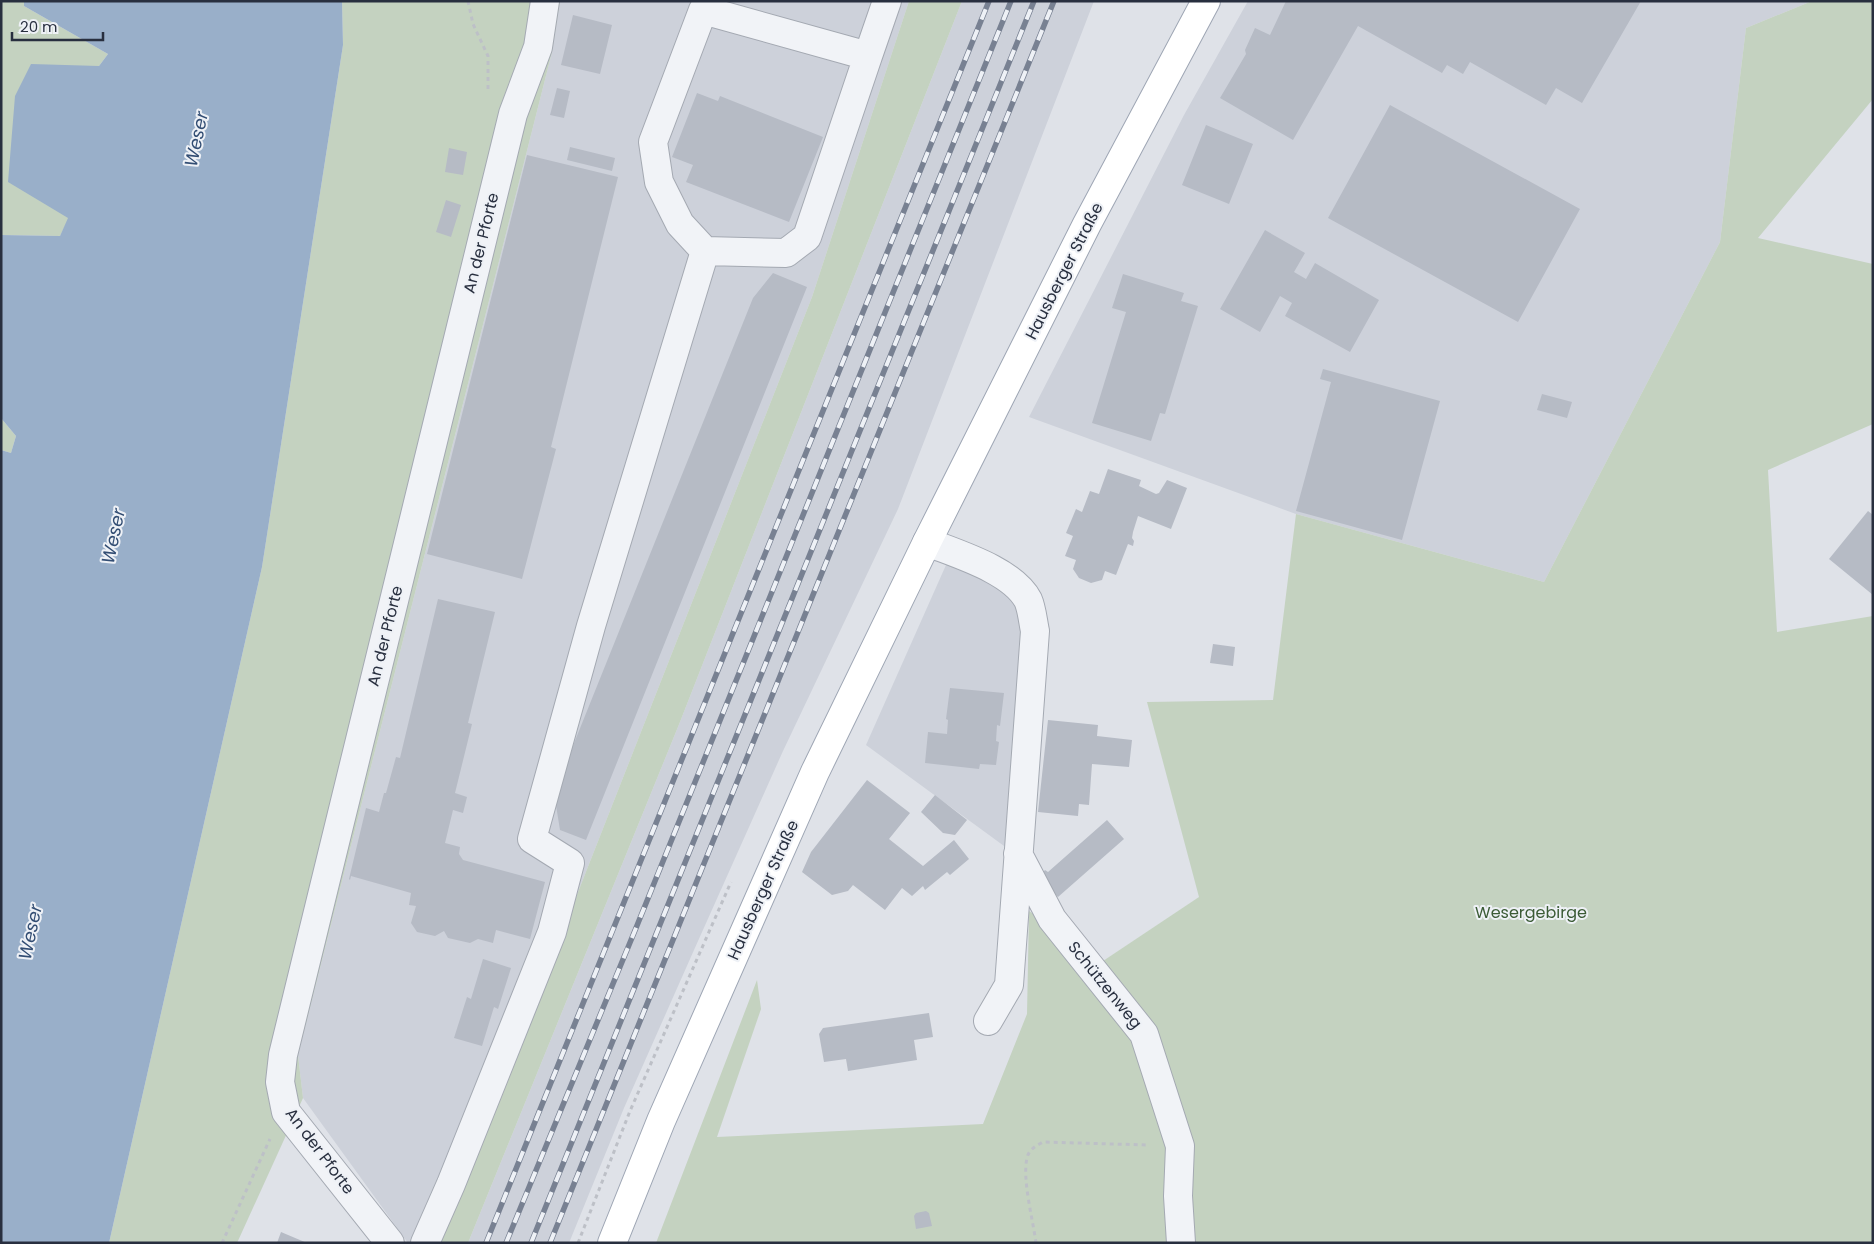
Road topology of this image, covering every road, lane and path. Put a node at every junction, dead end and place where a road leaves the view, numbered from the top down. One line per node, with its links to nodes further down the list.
1 (468, 1): 6 (path)
2 (545, 1): 6 (street, An der Pforte)
3 (887, 1): 5 (street)
4 (1206, 1): 8 (main road, Hausberger Straße)
5 (868, 56): 7 (street); 7 (street)
6 (513, 114): 11 (street, An der Pforte)
7 (705, 251): 15 (street)
8 (927, 542): 9 (street); 16 (main road, Hausberger Straße)
9 (1018, 854): 10 (street); 12 (street, Schützenweg)
10 (988, 1021)
11 (286, 1112): 13 (path); 14 (street, An der Pforte)
12 (1180, 1146): 17 (path); 18 (street, Schützenweg)
13 (222, 1243)
14 (390, 1243)
15 (425, 1243)
16 (612, 1243)
17 (1036, 1243)
18 (1181, 1243)

